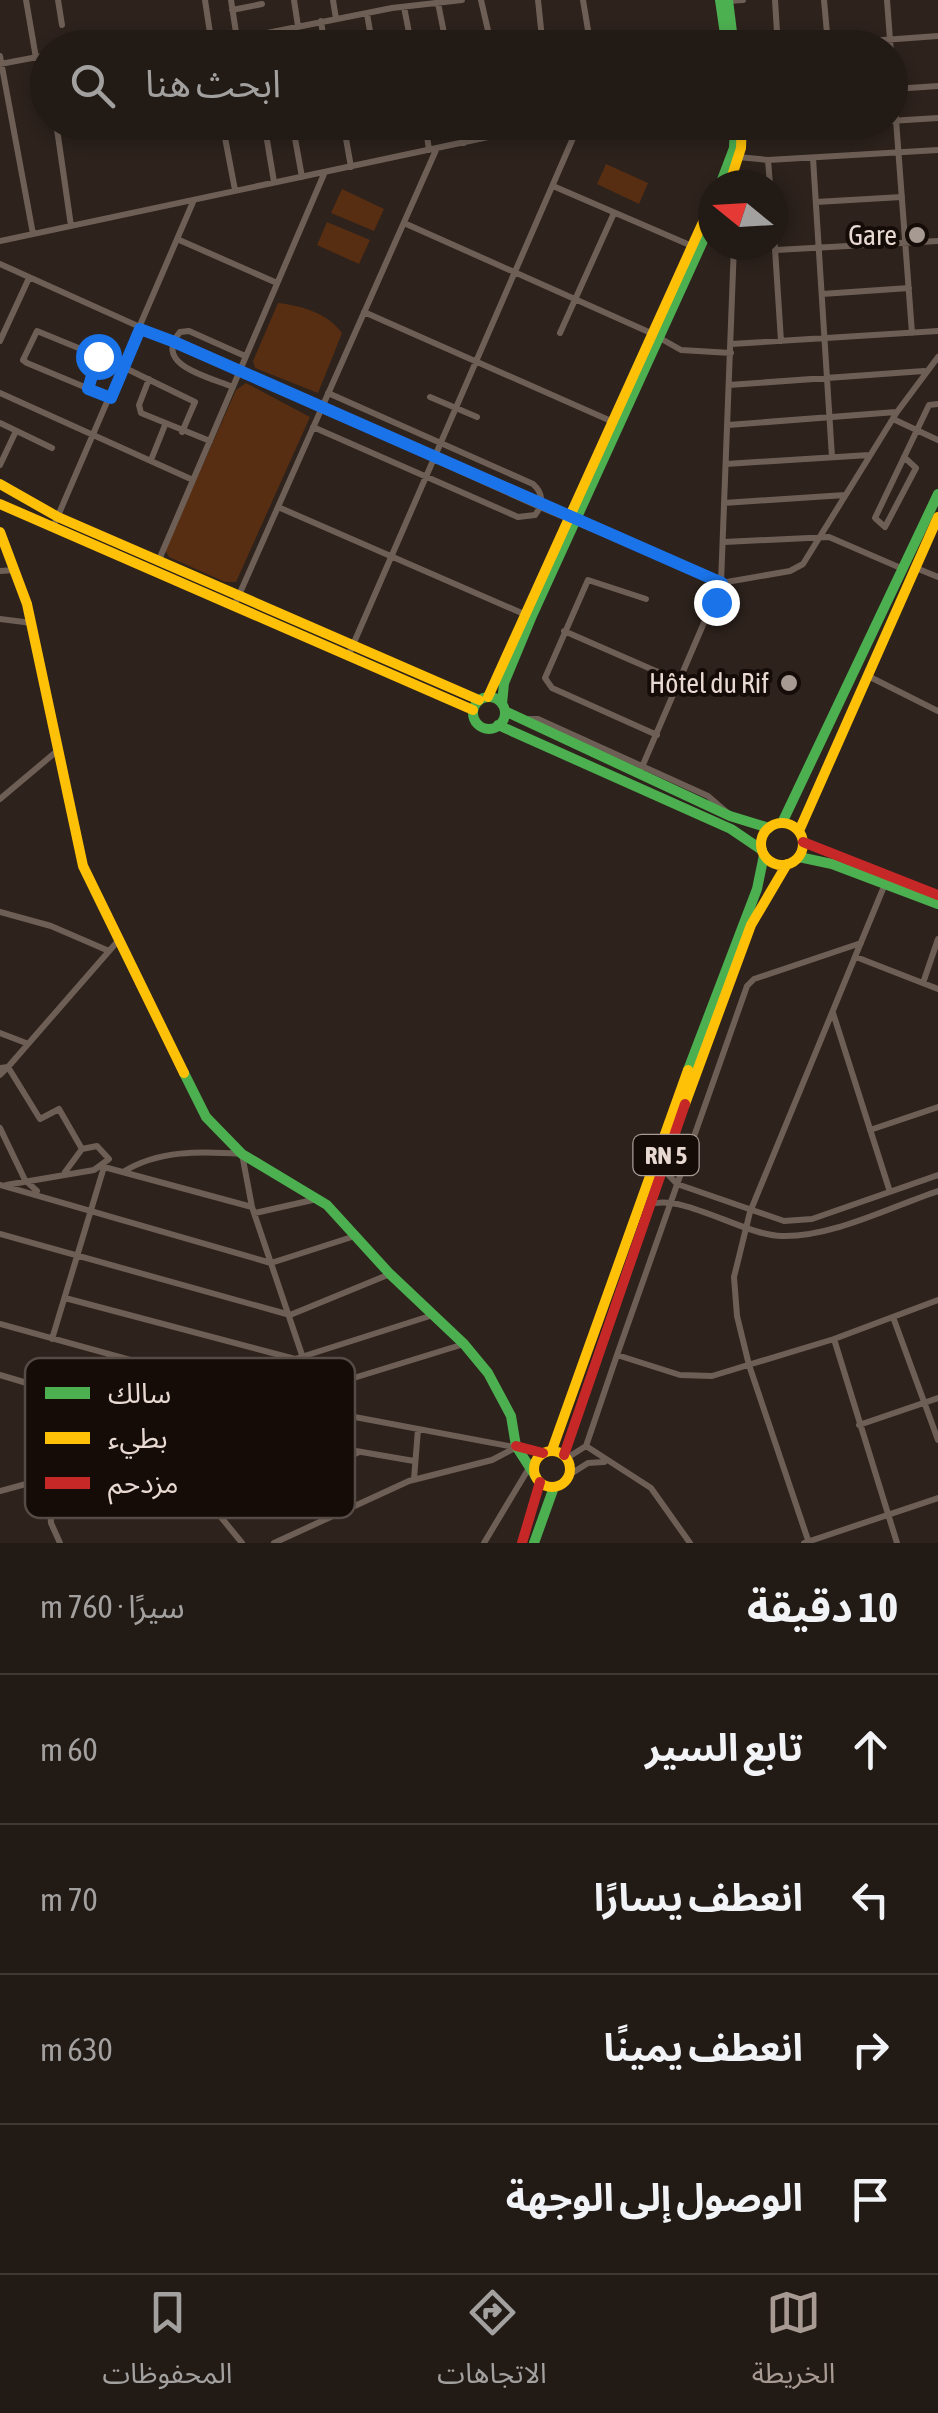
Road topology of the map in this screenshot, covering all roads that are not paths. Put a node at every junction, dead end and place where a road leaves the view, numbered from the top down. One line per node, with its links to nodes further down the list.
1 (26, 0): 27 (street)
2 (58, 0): 25 (street)
3 (206, 0): 28 (street)
4 (230, 0): 21 (street)
5 (294, 0): 26 (street)
6 (332, 0): 23 (street)
7 (462, 0): 17 (street)
8 (481, 0): 35 (street)
9 (538, 0): 36 (street)
10 (583, 0): 37 (street)
11 (720, 0): 38 (main road)
12 (728, 0): 13 (street); 39 (main road)
13 (742, 0)
14 (775, 0): 40 (street)
15 (824, 0): 41 (street)
16 (887, 0): 42 (street)
17 (438, 3): 20 (street); 34 (street)
18 (262, 4): 21 (street)
19 (391, 4): 20 (street); 22 (street)
20 (404, 7): 33 (street)
21 (232, 10): 29 (street)
22 (367, 14): 23 (street); 32 (street)
23 (336, 19): 24 (street)
24 (321, 21): 26 (street); 31 (street)
25 (62, 25)
26 (298, 26): 30 (street)
27 (31, 30)
28 (210, 30)
29 (235, 30)
30 (280, 30)
31 (322, 30)
32 (370, 30)
33 (408, 30)
34 (443, 30)
35 (488, 30)
36 (541, 30)
37 (588, 30)
38 (726, 30)
39 (729, 30)
40 (777, 30)
41 (827, 30)
42 (889, 30)
43 (938, 36): 44 (street)
44 (908, 38)
45 (30, 58): 46 (street)
46 (0, 61): 84 (street)
47 (938, 86): 48 (street)
48 (908, 88)
49 (938, 118): 50 (street)
50 (908, 120)
51 (59, 140): 82 (street)
52 (225, 140): 76 (street)
53 (267, 140): 74 (street)
54 (295, 140): 73 (street)
55 (346, 140): 69 (street)
56 (430, 140): 63 (street)
57 (464, 140): 62 (street)
58 (477, 140): 62 (street)
59 (572, 140): 75 (street)
60 (738, 140): 66 (main road)
61 (897, 140): 65 (street)
62 (464, 143): 63 (street)
63 (433, 150): 69 (street); 81 (street)
64 (938, 150): 65 (street)
65 (899, 152): 67 (street); 77 (street)
66 (736, 156): 68 (street); 70 (main road)
67 (813, 158): 68 (street); 79 (street)
68 (768, 160): 71 (street)
69 (351, 166): 72 (street)
70 (731, 170)
71 (769, 170)
72 (325, 172): 73 (street); 98 (street)
73 (302, 177): 74 (street)
74 (274, 182): 76 (street)
75 (553, 186): 80 (street); 96 (street)
76 (235, 190): 78 (street)
77 (902, 197): 79 (street); 88 (street)
78 (194, 201): 82 (street); 85 (street)
79 (816, 202): 90 (street)
80 (614, 213): 89 (street); 101 (street)
81 (404, 223): 96 (street); 102 (street)
82 (71, 226): 84 (street)
83 (698, 233): 89 (main road)
84 (33, 234): 87 (street)
85 (177, 239): 98 (street); 103 (street)
86 (938, 241): 88 (street)
87 (0, 242)
88 (906, 243): 90 (street); 99 (street)
89 (692, 246): 107 (main road)
90 (819, 248): 92 (street); 100 (street)
91 (698, 249): 107 (main road)
92 (788, 249)
93 (734, 260): 112 (street)
94 (777, 260): 110 (street)
95 (0, 264): 97 (street)
96 (516, 272): 101 (street); 115 (street)
97 (29, 278): 103 (street); 111 (street)
98 (277, 283): 113 (street)
99 (909, 288): 100 (street); 105 (street)
100 (822, 294): 108 (street)
101 (576, 300): 106 (street); 107 (street)
102 (364, 312): 115 (street); 124 (street)
103 (140, 329): 109 (street); 116 (street)
104 (938, 331): 105 (street)
105 (912, 333): 108 (street)
106 (560, 334)
107 (655, 336): 112 (street); 134 (main road); 168 (main road)
108 (824, 338): 110 (street); 119 (street)
109 (172, 341): 113 (street); 118 (street); 122 (street)
110 (781, 341): 112 (street)
111 (0, 342)
112 (731, 348): 121 (street)
113 (246, 356): 118 (street)
114 (938, 356): 117 (street)
115 (475, 362): 129 (street); 134 (street)
116 (123, 368): 120 (street); 127 (street)
117 (926, 371): 119 (street); 131 (street)
118 (238, 372): 122 (street); 130 (street)
119 (827, 378): 121 (street); 133 (street)
120 (150, 379): 136 (street); 141 (street)
121 (730, 385): 137 (street)
122 (233, 387): 145 (street)
123 (88, 389): 123 (street); 127 (street)
124 (328, 393): 130 (street); 146 (street)
125 (0, 394): 142 (street)
126 (430, 396): 129 (street)
127 (111, 398): 142 (street)
128 (938, 404): 139 (street)
129 (454, 408): 132 (street); 146 (street)
130 (321, 410): 138 (street); 143 (street)
131 (895, 416): 133 (street); 139 (street); 149 (street)
132 (477, 418)
133 (830, 418): 137 (street); 150 (street)
134 (610, 421): 168 (main road)
135 (0, 423): 140 (street)
136 (165, 425): 141 (street); 153 (street)
137 (728, 425): 154 (street)
138 (314, 427): 148 (street); 165 (street)
139 (916, 430): 144 (street); 151 (street)
140 (16, 431): 147 (street); 155 (street)
141 (182, 432): 145 (street)
142 (93, 435): 153 (street); 169 (street)
143 (387, 439): 148 (street); 152 (street)
144 (938, 440)
145 (210, 441): 159 (street)
146 (439, 442): 152 (street); 156 (street)
147 (52, 448)
148 (364, 450): 157 (street)
149 (871, 455): 150 (street); 162 (street)
150 (832, 457): 154 (street)
151 (904, 457): 151 (street)
152 (432, 459): 157 (street); 158 (street)
153 (151, 460): 159 (street)
154 (726, 464): 164 (street)
155 (0, 466)
156 (494, 467): 158 (street); 166 (street)
157 (424, 476): 166 (street); 173 (street)
158 (473, 477): 166 (street)
159 (194, 480): 174 (street)
160 (3, 486): 163 (main road); 169 (main road)
161 (938, 494): 175 (main road)
162 (846, 495): 164 (street); 171 (street)
163 (0, 503): 169 (main road)
164 (724, 503): 172 (street)
165 (278, 507): 173 (street); 181 (street)
166 (540, 507): 168 (street)
167 (938, 516): 175 (main road)
168 (572, 518): 179 (street); 182 (main road); 190 (main road)
169 (56, 521): 174 (main road)
170 (0, 532): 176 (main road)
171 (820, 537): 172 (street); 175 (street); 179 (street)
172 (724, 542): 179 (street)
173 (390, 556): 182 (street); 186 (street)
174 (157, 565): 181 (main road)
175 (909, 568): 178 (street); 187 (main road); 199 (main road)
176 (16, 570): 177 (street); 184 (main road)
177 (0, 571)
178 (938, 577)
179 (722, 583): 188 (street)
180 (646, 599): 185 (street)
181 (237, 600): 186 (main road)
182 (524, 614): 189 (main road)
183 (0, 619): 184 (street)
184 (32, 624): 195 (main road)
185 (564, 631): 188 (street); 194 (street)
186 (351, 650): 189 (main road)
187 (866, 675): 191 (street); 201 (main road)
188 (681, 682): 194 (street)
189 (480, 702): 190 (main road); 193 (main road)
190 (503, 708): 192 (main road); 193 (main road)
191 (938, 712)
192 (518, 719): 196 (street); 198 (main road)
193 (498, 725): 202 (main road)
194 (657, 735): 196 (street)
195 (57, 751): 197 (street); 211 (main road)
196 (642, 767): 198 (street)
197 (0, 799)
198 (730, 816): 200 (main road)
199 (782, 823): 200 (main road); 201 (main road)
200 (769, 828): 202 (main road)
201 (801, 837): 203 (main road); 206 (main road)
202 (763, 853): 204 (main road); 275 (main road, RN 5)
203 (799, 857): 204 (main road); 205 (main road)
204 (786, 864): 225 (main road, RN 5)
205 (885, 884): 207 (main road); 210 (street)
206 (938, 895)
207 (938, 904)
208 (0, 912): 211 (street)
209 (938, 939): 213 (street)
210 (862, 944): 212 (street); 230 (street)
211 (113, 946): 217 (street); 223 (main road)
212 (856, 957): 213 (street); 215 (street)
213 (923, 983): 214 (street)
214 (938, 989)
215 (833, 1013): 221 (street); 240 (street)
216 (0, 1034): 217 (street)
217 (26, 1043): 218 (street)
218 (3, 1070): 222 (street)
219 (938, 1107): 221 (street)
220 (0, 1128): 229 (street)
221 (870, 1130): 233 (street)
222 (82, 1149): 224 (street); 227 (street)
223 (242, 1154): 226 (street); 235 (main road); 238 (street)
224 (104, 1167): 226 (street); 227 (street); 239 (street)
225 (661, 1167): 230 (street); 237 (main road, RN 5)
226 (123, 1172): 238 (street)
227 (64, 1173): 229 (street)
228 (938, 1176): 233 (street)
229 (25, 1180): 231 (street); 234 (street)
230 (677, 1184): 236 (street); 240 (street)
231 (1, 1186): 234 (street)
232 (938, 1190): 241 (street)
233 (890, 1192): 240 (street)
234 (42, 1196): 239 (street)
235 (320, 1198): 238 (street); 243 (main road)
236 (671, 1202): 237 (street); 241 (street); 257 (street)
237 (647, 1206): 277 (main road, RN 5)
238 (254, 1210): 245 (street)
239 (92, 1211): 244 (street); 245 (street)
240 (750, 1212): 241 (street)
241 (744, 1228): 261 (street)
242 (0, 1234): 244 (street)
243 (355, 1236): 245 (street); 246 (main road)
244 (78, 1258): 247 (street); 250 (street)
245 (271, 1263): 250 (street)
246 (390, 1274): 249 (main road); 250 (street)
247 (65, 1298): 253 (street); 256 (street)
248 (938, 1300): 251 (street)
249 (434, 1314): 255 (main road); 256 (street)
250 (290, 1315): 256 (street)
251 (893, 1317): 254 (street); 266 (street)
252 (0, 1324): 253 (street)
253 (52, 1339): 258 (street)
254 (834, 1339): 261 (street); 268 (street)
255 (464, 1344): 263 (street); 272 (main road)
256 (302, 1355): 260 (street)
257 (617, 1355): 261 (street); 271 (street)
258 (110, 1356): 259 (street)
259 (118, 1358)
260 (301, 1358)
261 (749, 1365): 299 (street)
262 (0, 1375): 264 (street)
263 (355, 1380)
264 (25, 1382)
265 (938, 1398): 266 (street)
266 (927, 1402): 268 (street); 270 (street)
267 (355, 1415): 269 (street)
268 (860, 1425): 288 (street)
269 (418, 1429): 272 (street); 278 (street)
270 (938, 1440)
271 (586, 1446): 277 (street); 279 (street)
272 (514, 1447): 275 (main road); 281 (main road); 282 (street)
273 (355, 1451): 274 (street)
274 (360, 1452): 276 (street); 278 (street)
275 (548, 1452): 277 (main road); 281 (main road, RN 5)
276 (355, 1454)
277 (566, 1456): 280 (main road, RN 5)
278 (414, 1461): 282 (street)
279 (615, 1465): 280 (street); 298 (street)
280 (570, 1475): 284 (main road)
281 (535, 1476): 284 (main road); 295 (street); 296 (main road, RN 5)
282 (414, 1479): 287 (street)
283 (25, 1484): 285 (street)
284 (554, 1488): 297 (main road)
285 (0, 1491)
286 (938, 1498): 288 (street)
287 (355, 1506)
288 (888, 1514): 299 (street); 300 (street)
289 (51, 1518): 292 (street)
290 (222, 1518): 293 (street)
291 (328, 1518): 294 (street)
292 (60, 1543)
293 (242, 1543)
294 (274, 1543)
295 (484, 1543)
296 (522, 1543)
297 (534, 1543)
298 (690, 1543)
299 (807, 1543)
300 (896, 1543)

